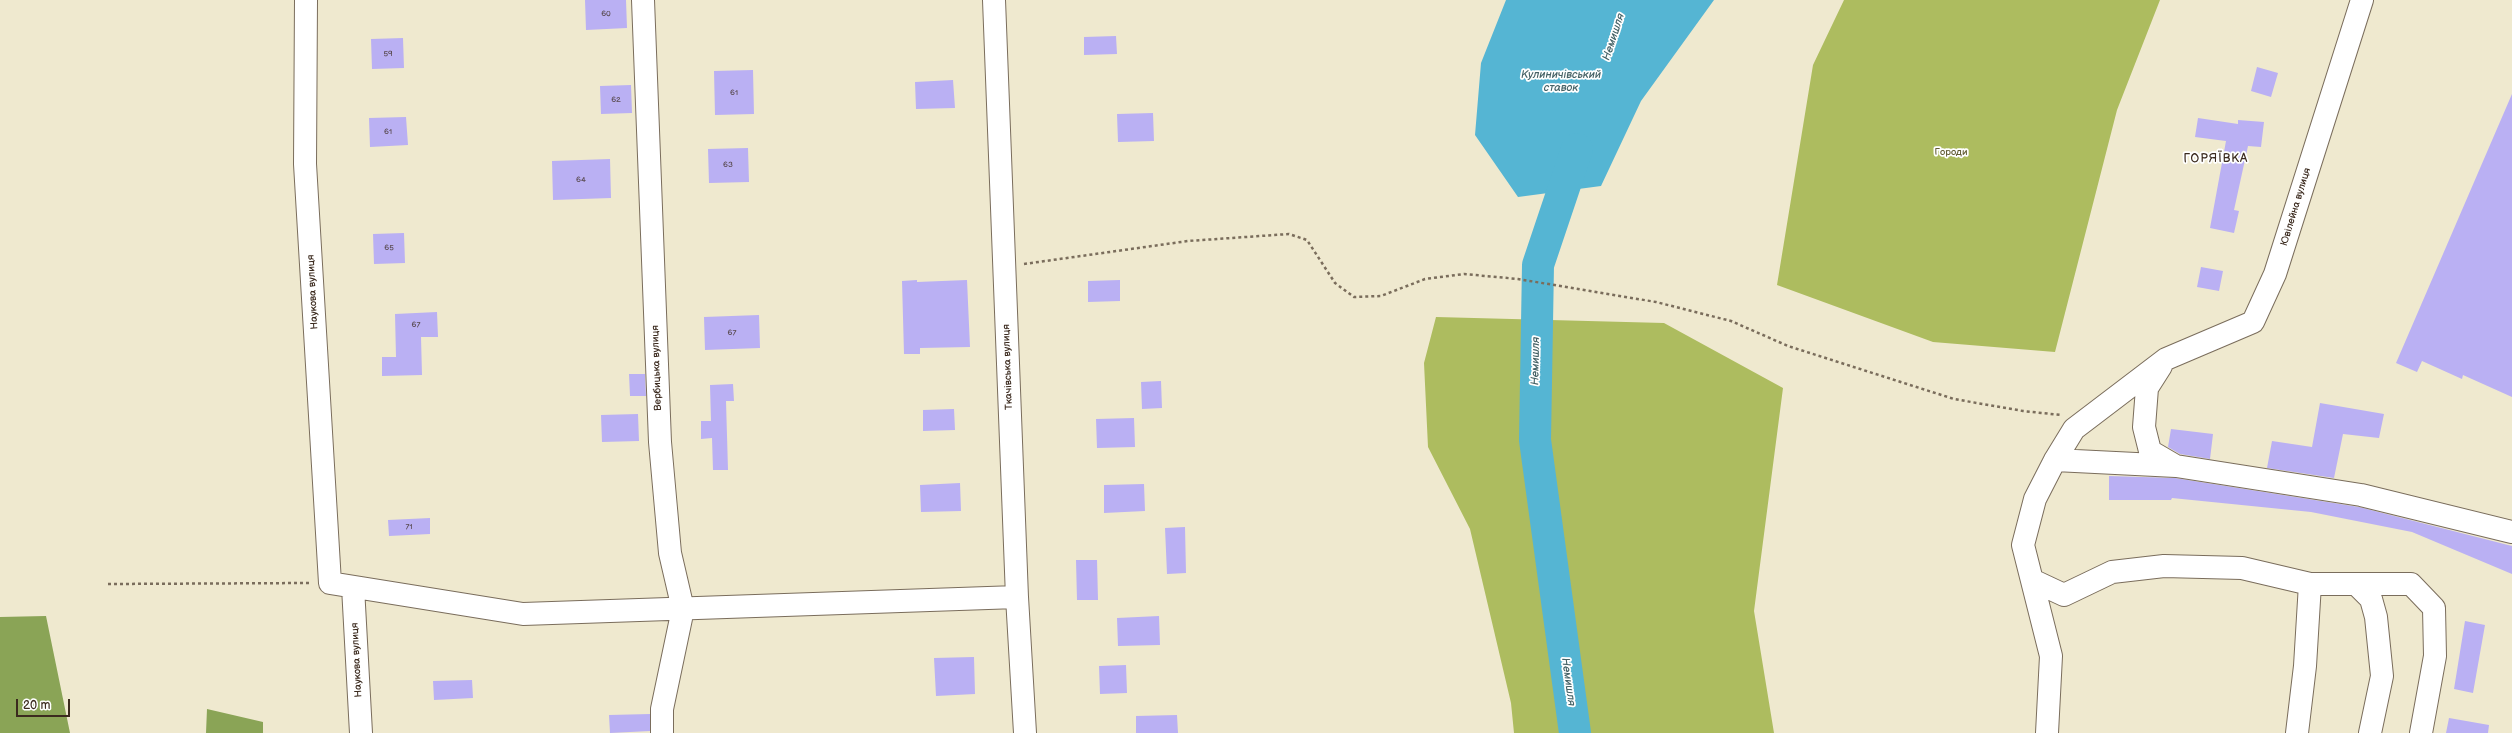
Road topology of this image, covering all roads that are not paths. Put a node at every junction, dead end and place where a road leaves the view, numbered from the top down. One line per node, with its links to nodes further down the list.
1 (306, 0): 12 (street, Наукова вулиця)
2 (642, 0): 14 (street, Вербицька вулиця)
3 (994, 0): 13 (street, Ткачівська вулиця)
4 (2362, 0): 5 (street, Ювілейна вулиця)
5 (2166, 359): 6 (street, Ювілейна вулиця); 7 (street)
6 (2055, 460): 7 (street); 9 (street, Ювілейна вулиця)
7 (2176, 466): 8 (street)
8 (2512, 532)
9 (2032, 580): 10 (street); 18 (street, Ювілейна вулиця)
10 (2310, 584): 11 (street); 19 (street)
11 (2356, 584): 20 (street); 21 (street)
12 (353, 586): 14 (street); 15 (street, Наукова вулиця)
13 (1017, 597): 14 (street); 17 (street, Ткачівська вулиця)
14 (683, 609): 16 (street, Вербицька вулиця)
15 (361, 733)
16 (662, 733)
17 (1025, 733)
18 (2047, 733)
19 (2297, 733)
20 (2370, 733)
21 (2421, 733)

